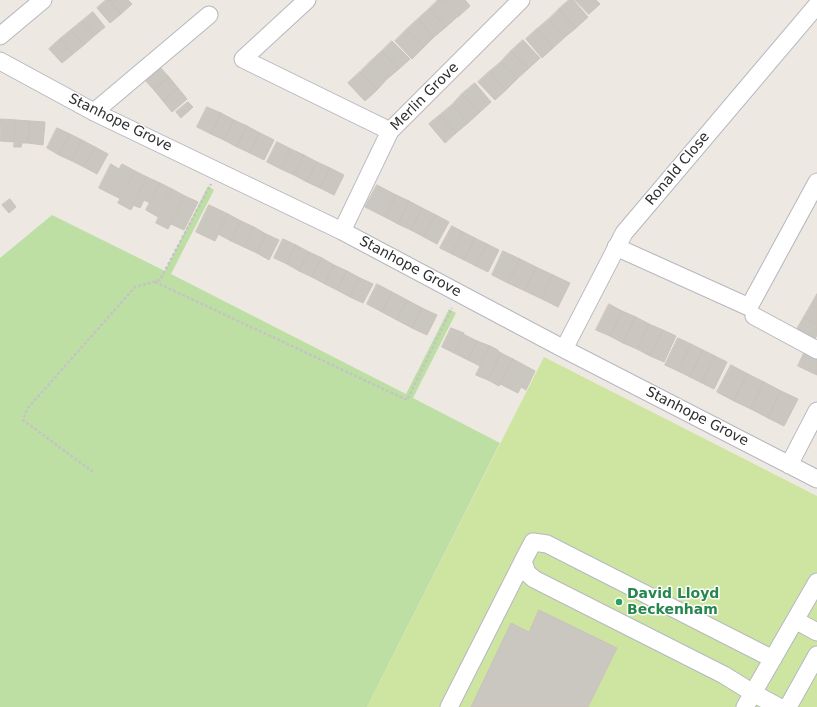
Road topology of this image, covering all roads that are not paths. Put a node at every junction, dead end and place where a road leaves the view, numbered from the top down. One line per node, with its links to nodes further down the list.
1 (43, 0): 6 (street)
2 (308, 0): 9 (street)
3 (521, 0): 9 (street, Merlin Grove)
4 (817, 5): 12 (street, Ronald Close)
5 (209, 15): 8 (street)
6 (0, 36)
7 (0, 61): 8 (street, Stanhope Grove)
8 (94, 112): 11 (street, Stanhope Grove)
9 (390, 131): 11 (street, Merlin Grove)
10 (817, 182): 12 (street)
11 (342, 231): 14 (street, Stanhope Grove)
12 (616, 247): 14 (street, Ronald Close)
13 (754, 316): 15 (street)
14 (564, 349): 17 (street, Stanhope Grove)
15 (817, 350)
16 (817, 411): 17 (street)
17 (790, 465): 18 (street, Stanhope Grove)
18 (817, 479)
19 (522, 561): 24 (street); 25 (street); 26 (street)
20 (817, 582): 21 (street)
21 (796, 620): 22 (street); 24 (street)
22 (817, 632)
23 (817, 655): 28 (street)
24 (772, 659): 25 (street)
25 (749, 700): 27 (street)
26 (449, 707)
27 (779, 707)
28 (788, 707)

